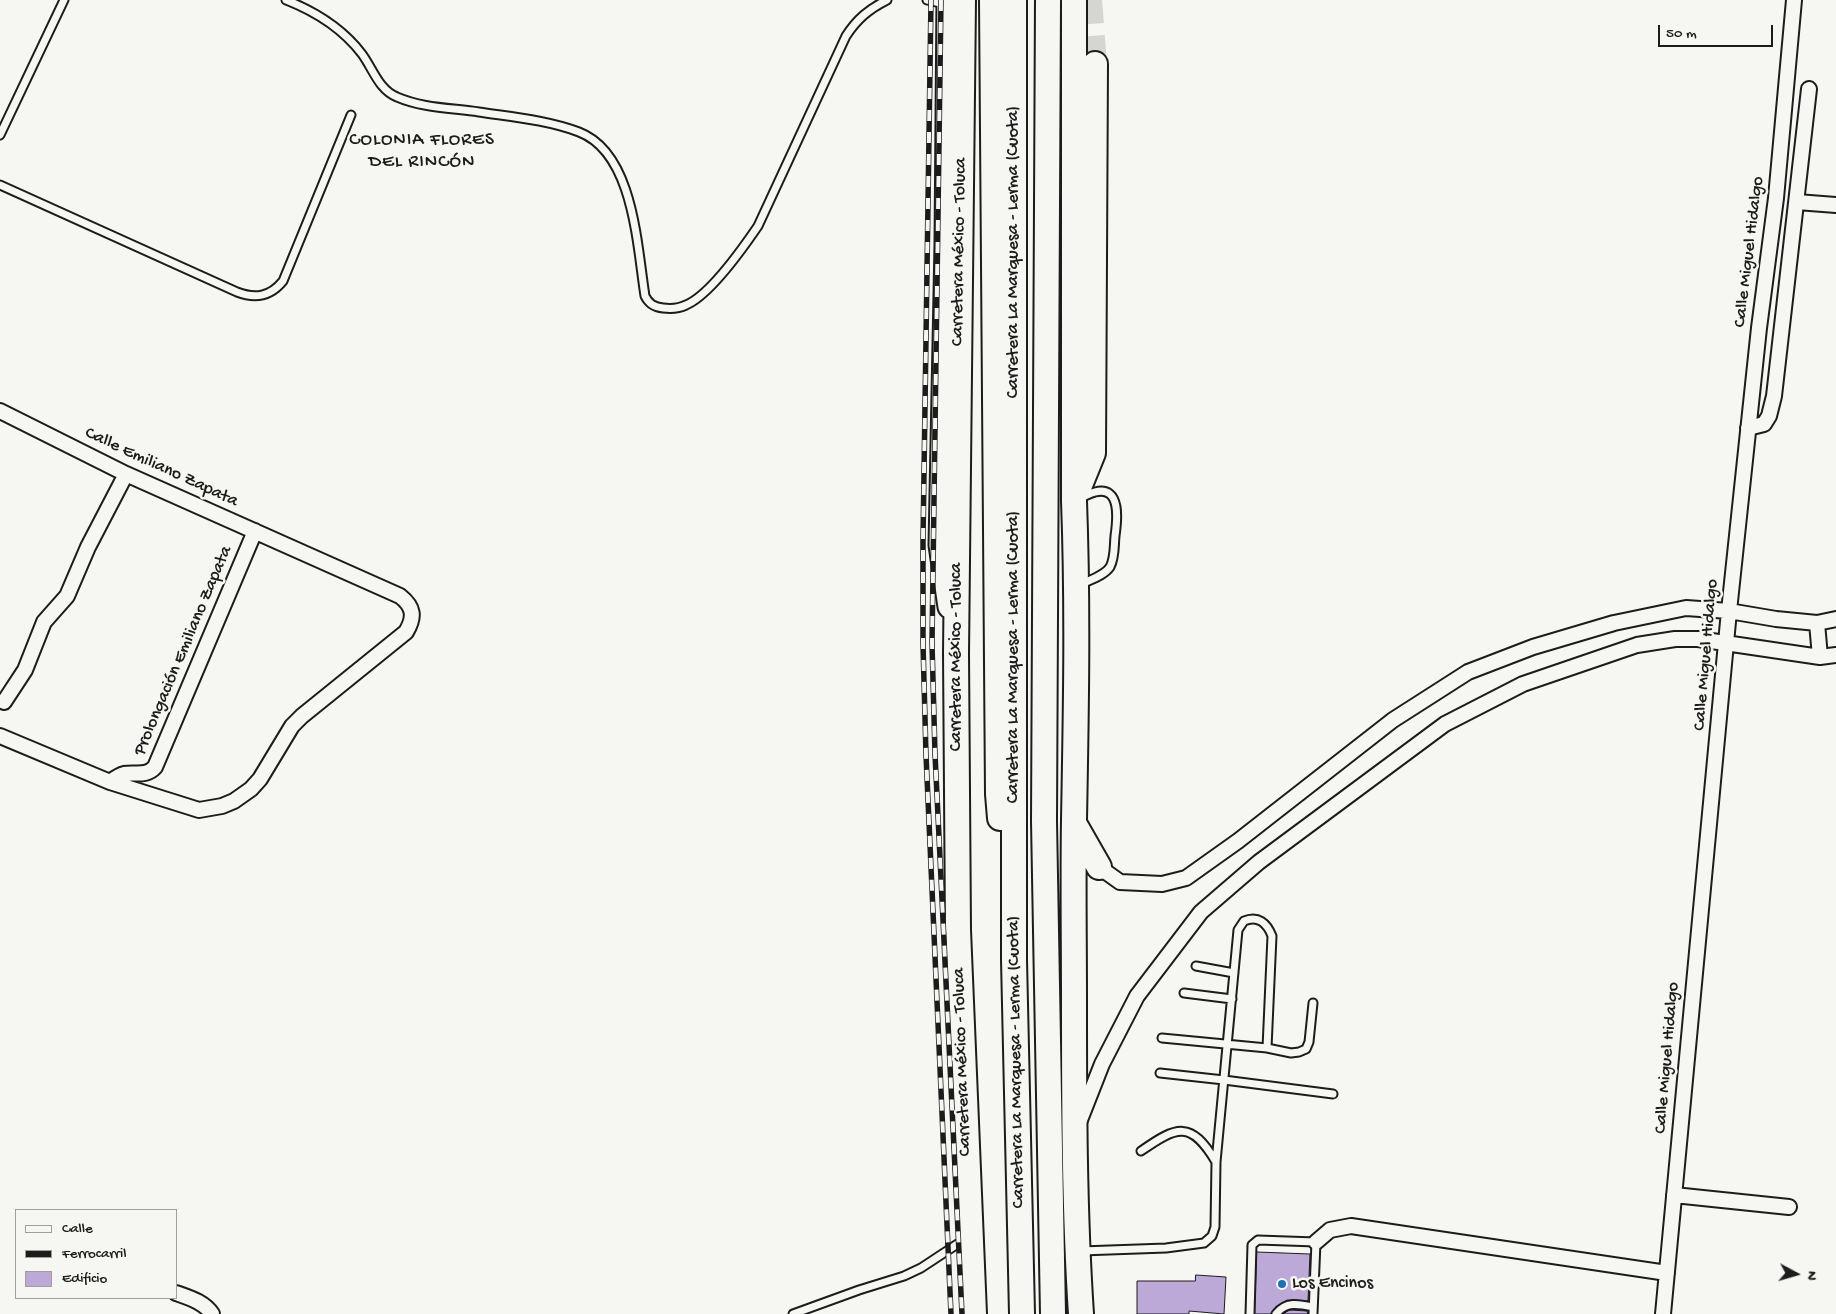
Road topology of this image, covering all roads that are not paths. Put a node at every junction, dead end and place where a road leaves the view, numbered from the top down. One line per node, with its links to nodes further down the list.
1 (64, 0): 14 (lane)
2 (286, 0): 3 (lane)
3 (887, 0)
4 (927, 0): 10 (lane)
5 (992, 0): 35 (highway)
6 (1014, 0): 35 (highway, Carretera La Marquesa - Lerma (Cuota))
7 (1048, 0): 62 (highway, Carretera La Marquesa - Lerma (Cuota))
8 (1074, 0): 21 (highway)
9 (1794, 0): 19 (street, Calle Miguel Hidalgo)
10 (953, 1): 52 (highway, Carretera México - Toluca)
11 (1095, 64): 21 (highway)
12 (1809, 89): 16 (street)
13 (351, 115): 15 (lane)
14 (0, 135)
15 (0, 185)
16 (1797, 202): 17 (street); 19 (street)
17 (1836, 205)
18 (0, 411): 20 (street, Calle Emiliano Zapata)
19 (1748, 428): 24 (street, Calle Miguel Hidalgo)
20 (126, 474): 22 (street, Calle Emiliano Zapata); 30 (street)
21 (1074, 501): 23 (highway); 23 (lane)
22 (255, 531): 32 (street, Prolongación Emiliano Zapata); 32 (street, Calle Emiliano Zapata)
23 (1076, 588): 33 (highway)
24 (1729, 611): 26 (street); 27 (street, Calle Miguel Hidalgo); 34 (street)
25 (1836, 619): 26 (street)
26 (1817, 623): 29 (street)
27 (1727, 643): 29 (street); 47 (street); 50 (street, Calle Miguel Hidalgo)
28 (1836, 655): 29 (street)
29 (1820, 658)
30 (4, 702)
31 (0, 736): 32 (street)
32 (110, 782)
33 (1074, 822): 34 (highway); 47 (highway)
34 (1099, 867)
35 (1014, 960): 61 (highway, Carretera La Marquesa - Lerma (Cuota))
36 (1196, 966): 37 (lane)
37 (1234, 973): 39 (lane); 43 (lane)
38 (1184, 993): 39 (lane)
39 (1232, 999): 42 (lane)
40 (1313, 1003): 43 (lane)
41 (1162, 1038): 42 (lane)
42 (1228, 1044): 43 (lane); 45 (lane)
43 (1267, 1048)
44 (1160, 1073): 45 (lane)
45 (1224, 1080): 46 (lane); 49 (lane)
46 (1333, 1094)
47 (1074, 1135): 54 (highway)
48 (1141, 1151): 49 (lane)
49 (1216, 1162): 54 (lane)
50 (1674, 1195): 51 (street); 55 (street, Calle Miguel Hidalgo)
51 (1789, 1207)
52 (970, 1236): 59 (lane); 60 (highway, Carretera México - Toluca)
53 (1316, 1242): 55 (street); 57 (lane); 64 (lane)
54 (1077, 1251): 63 (highway)
55 (1667, 1273): 66 (street, Calle Miguel Hidalgo)
56 (178, 1294): 58 (street)
57 (1313, 1310): 65 (lane)
58 (212, 1314)
59 (793, 1314)
60 (974, 1314)
61 (1022, 1314)
62 (1052, 1314)
63 (1082, 1314)
64 (1250, 1314)
65 (1276, 1314)
66 (1663, 1314)

